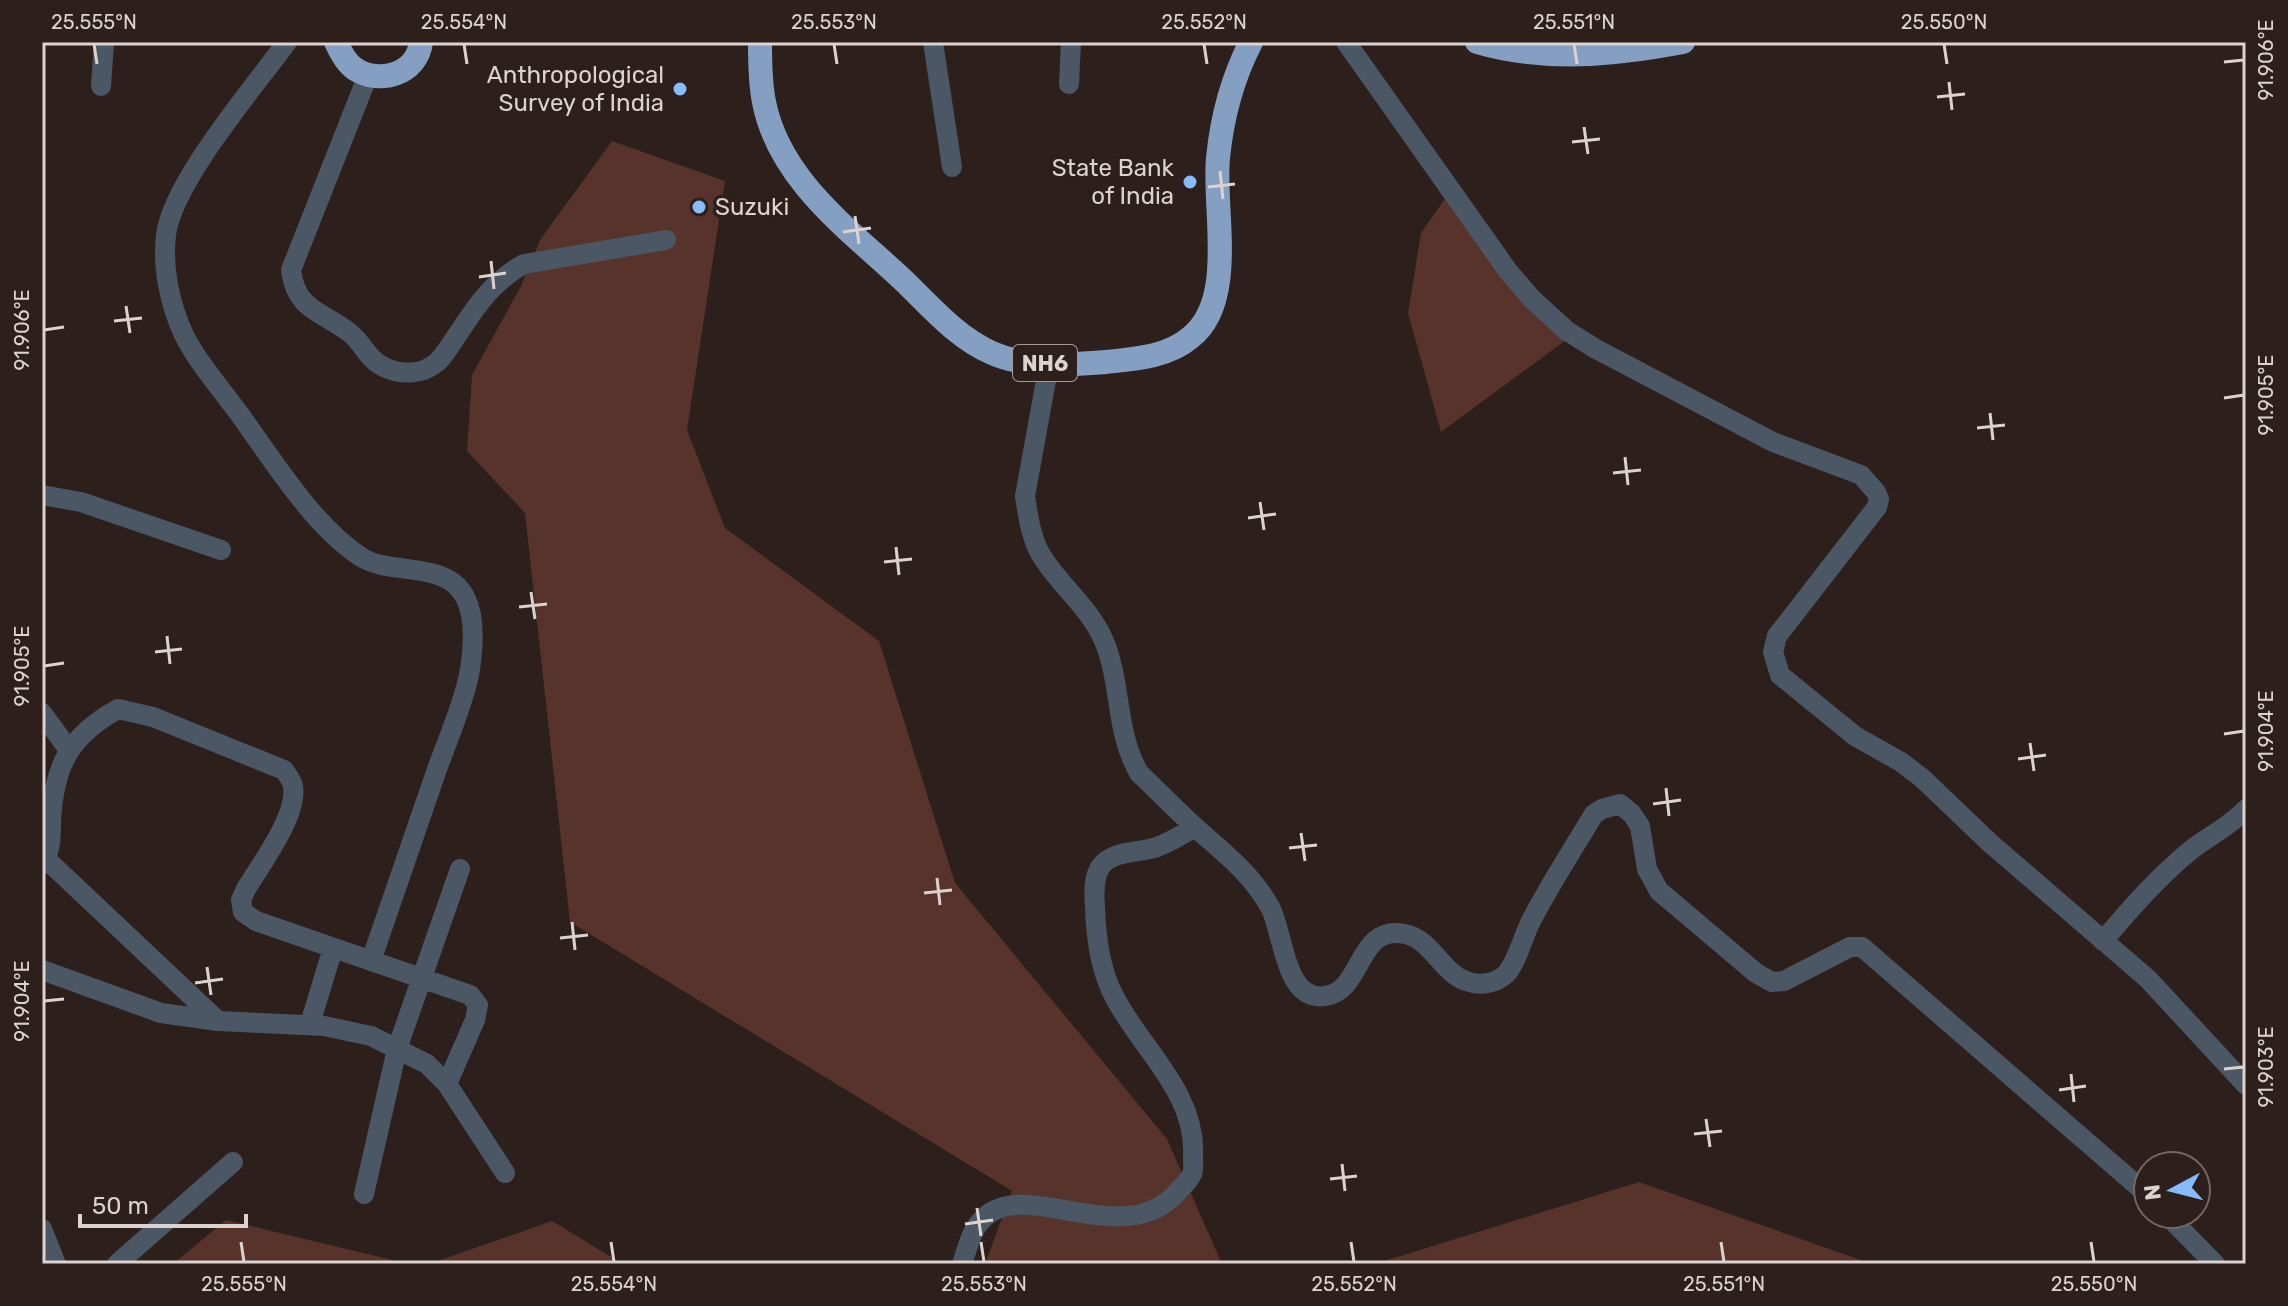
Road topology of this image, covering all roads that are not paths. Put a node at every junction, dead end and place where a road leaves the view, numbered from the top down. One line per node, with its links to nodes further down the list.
1 (104, 42): 14 (street)
2 (287, 42): 28 (street)
3 (336, 42): 12 (highway)
4 (421, 42): 12 (highway)
5 (760, 42): 17 (highway, NH6)
6 (933, 42): 15 (street)
7 (1071, 42): 13 (street)
8 (1251, 42): 17 (highway, NH6)
9 (1346, 42): 26 (street)
10 (1477, 42): 11 (highway)
11 (1668, 44)
12 (368, 75): 16 (street)
13 (1069, 84)
14 (101, 86)
15 (952, 167)
16 (666, 240)
17 (1049, 364): 23 (street)
18 (42, 495): 19 (street)
19 (221, 550)
20 (42, 713): 21 (street)
21 (69, 750): 24 (street); 27 (street)
22 (2246, 809): 26 (street)
23 (1195, 827): 38 (street); 44 (street)
24 (44, 861): 31 (street)
25 (460, 869): 30 (street)
26 (2103, 941): 35 (street)
27 (333, 948): 28 (street); 32 (street)
28 (371, 961): 30 (street)
29 (42, 970): 31 (street)
30 (421, 979): 33 (street); 34 (street)
31 (218, 1021): 32 (street)
32 (310, 1024): 33 (street)
33 (397, 1049): 34 (street); 39 (street)
34 (447, 1084): 37 (street)
35 (2246, 1085)
36 (233, 1162): 43 (street)
37 (505, 1173)
38 (2132, 1181)
39 (364, 1194)
40 (42, 1229): 42 (street)
41 (2182, 1230): 45 (street)
42 (56, 1264)
43 (117, 1264)
44 (962, 1264)
45 (2215, 1264)

